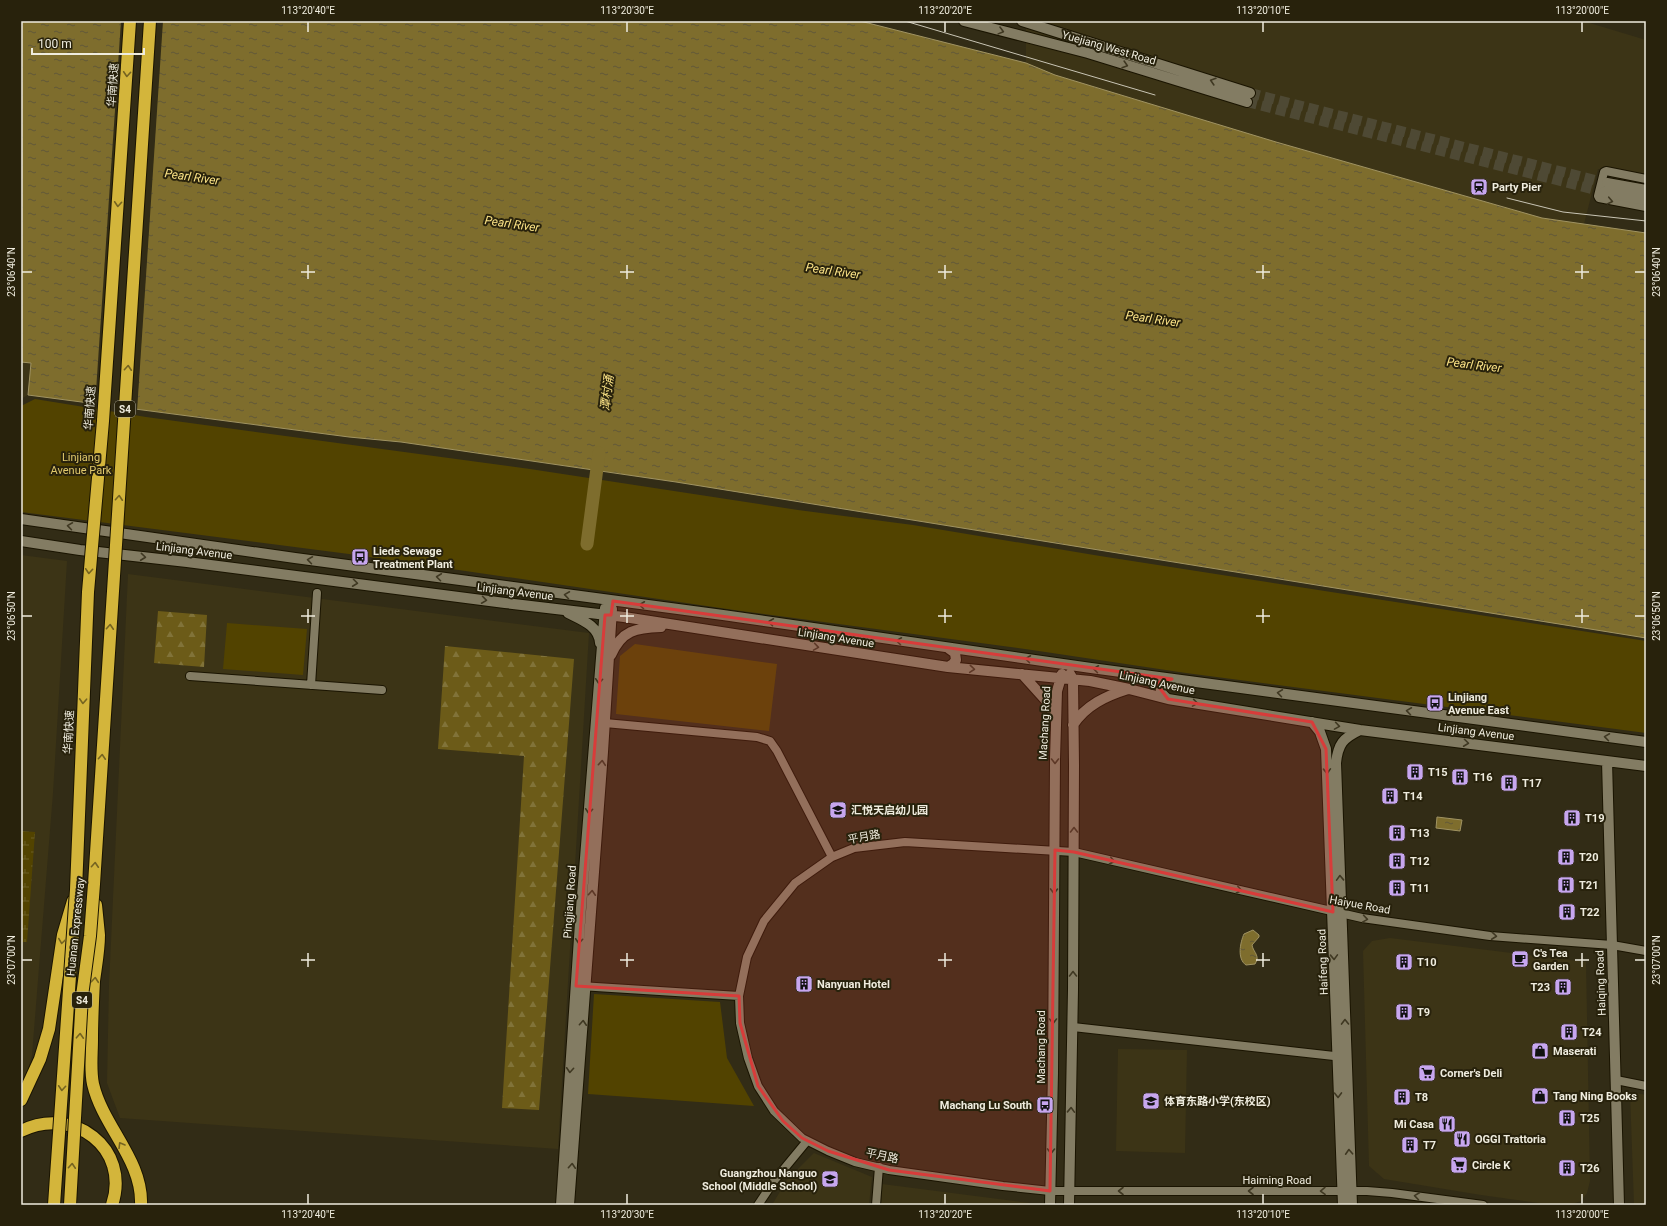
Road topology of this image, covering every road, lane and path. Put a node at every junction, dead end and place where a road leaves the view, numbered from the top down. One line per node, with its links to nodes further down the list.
1 (130, 21): 43 (highway, Huanan Expressway / S4, one-way to 43, bridge)
2 (150, 21): 42 (highway, S4, one-way to 2, bridge)
3 (964, 21): 4 (main road, Yuejiang West Road, one-way to 4)
4 (1022, 21)
5 (1646, 179): 8 (street, one-way to 8)
6 (1646, 190): 7 (main road)
7 (1646, 200)
8 (1646, 207)
9 (21, 519): 12 (main road, Linjiang Avenue, one-way to 9)
10 (21, 541): 13 (main road, Linjiang Avenue, one-way to 13)
11 (318, 593): 27 (street)
12 (609, 601): 14 (main road, Pingjiang Road); 15 (main road, Linjiang Avenue, one-way to 12)
13 (561, 610): 14 (main road, Linjiang Avenue); 19 (main road)
14 (608, 615): 16 (main road, Linjiang Avenue); 19 (main road, Pingjiang Road)
15 (723, 615): 17 (main road); 18 (main road, Linjiang Avenue, one-way to 15)
16 (682, 626): 17 (main road, Linjiang Avenue); 19 (main road)
17 (720, 632): 21 (main road, Linjiang Avenue, one-way to 21)
18 (948, 648): 20 (main road, Linjiang Avenue, one-way to 18); 21 (main road)
19 (605, 661): 33 (main road, Pingjiang Road); 47 (main road, Pingjiang Road, one-way to 47)
20 (1066, 665): 24 (main road, Machang Road); 25 (main road); 26 (main road, Linjiang Avenue, one-way to 20)
21 (948, 667): 22 (main road, Linjiang Avenue, one-way to 22)
22 (1022, 674): 24 (main road, Linjiang Avenue); 31 (main road)
23 (190, 676): 27 (street)
24 (1060, 679): 25 (main road, Linjiang Avenue); 31 (main road, Machang Road)
25 (1073, 679): 28 (main road, Linjiang Avenue); 34 (main road)
26 (1172, 679): 30 (main road); 36 (main road, Linjiang Avenue, one-way to 26)
27 (311, 685): 29 (street)
28 (1129, 689): 30 (main road, Linjiang Avenue); 34 (main road)
29 (382, 690)
30 (1168, 699): 32 (main road, Linjiang Avenue, one-way to 32)
31 (1056, 722): 34 (main road); 39 (main road, Machang Road, one-way to 39)
32 (1312, 722): 35 (main road, Linjiang Avenue, one-way to 35); 44 (main road, Haifeng Road, one-way to 44)
33 (605, 723): 41 (street); 47 (main road, Pingjiang Road, one-way to 33)
34 (1073, 725): 40 (main road, one-way to 34)
35 (1360, 730): 37 (main road, Linjiang Avenue, one-way to 37); 44 (main road, Haifeng Road, one-way to 35)
36 (1646, 742)
37 (1607, 761): 38 (main road, Linjiang Avenue); 45 (main road, Haiqing Road)
38 (1646, 766)
39 (1055, 850): 40 (street, 平月路); 41 (street, 平月路); 57 (main road, Machang Road, one-way to 57)
40 (1074, 852): 44 (street, Haiyue Road, one-way to 44); 49 (main road, one-way to 40)
41 (832, 857): 48 (street, 平月路)
42 (94, 884): 61 (highway, Huanan Expressway / S4, one-way to 42, bridge); 63 (highway, one-way to 42, bridge)
43 (76, 890): 53 (highway, one-way to 53, bridge); 60 (highway, Huanan Expressway / S4, one-way to 60, bridge)
44 (1337, 913): 45 (street, Haiyue Road, one-way to 45); 50 (main road, Haifeng Road)
45 (1612, 945): 46 (street, Haiyue Road); 51 (main road, Haiqing Road)
46 (1646, 951)
47 (580, 987): 48 (street); 64 (main road, Pingjiang Road, one-way to 64); 65 (main road, Pingjiang Road, one-way to 47)
48 (739, 996): 55 (street, 平月路)
49 (1073, 1027): 50 (street); 58 (main road, one-way to 49)
50 (1342, 1057): 59 (main road, Haifeng Road)
51 (1616, 1080): 52 (street); 73 (main road, Haiqing Road)
52 (1646, 1086)
53 (21, 1100)
54 (21, 1131): 62 (highway)
55 (807, 1141): 56 (street, 平月路); 66 (street)
56 (878, 1168): 57 (street, 平月路); 67 (street)
57 (1050, 1191): 58 (street, 平月路); 68 (main road, Machang Road)
58 (1070, 1191): 59 (street, Haiming Road, one-way to 58); 69 (main road)
59 (1347, 1191): 70 (main road, Haifeng Road); 71 (main road, Haifeng Road); 72 (street, Haiming Road, one-way to 59)
60 (54, 1205)
61 (70, 1205)
62 (112, 1205)
63 (141, 1205)
64 (561, 1205)
65 (569, 1205)
66 (758, 1205)
67 (876, 1205)
68 (1050, 1205)
69 (1069, 1205)
70 (1343, 1205)
71 (1352, 1205)
72 (1483, 1205)
73 (1619, 1205)

